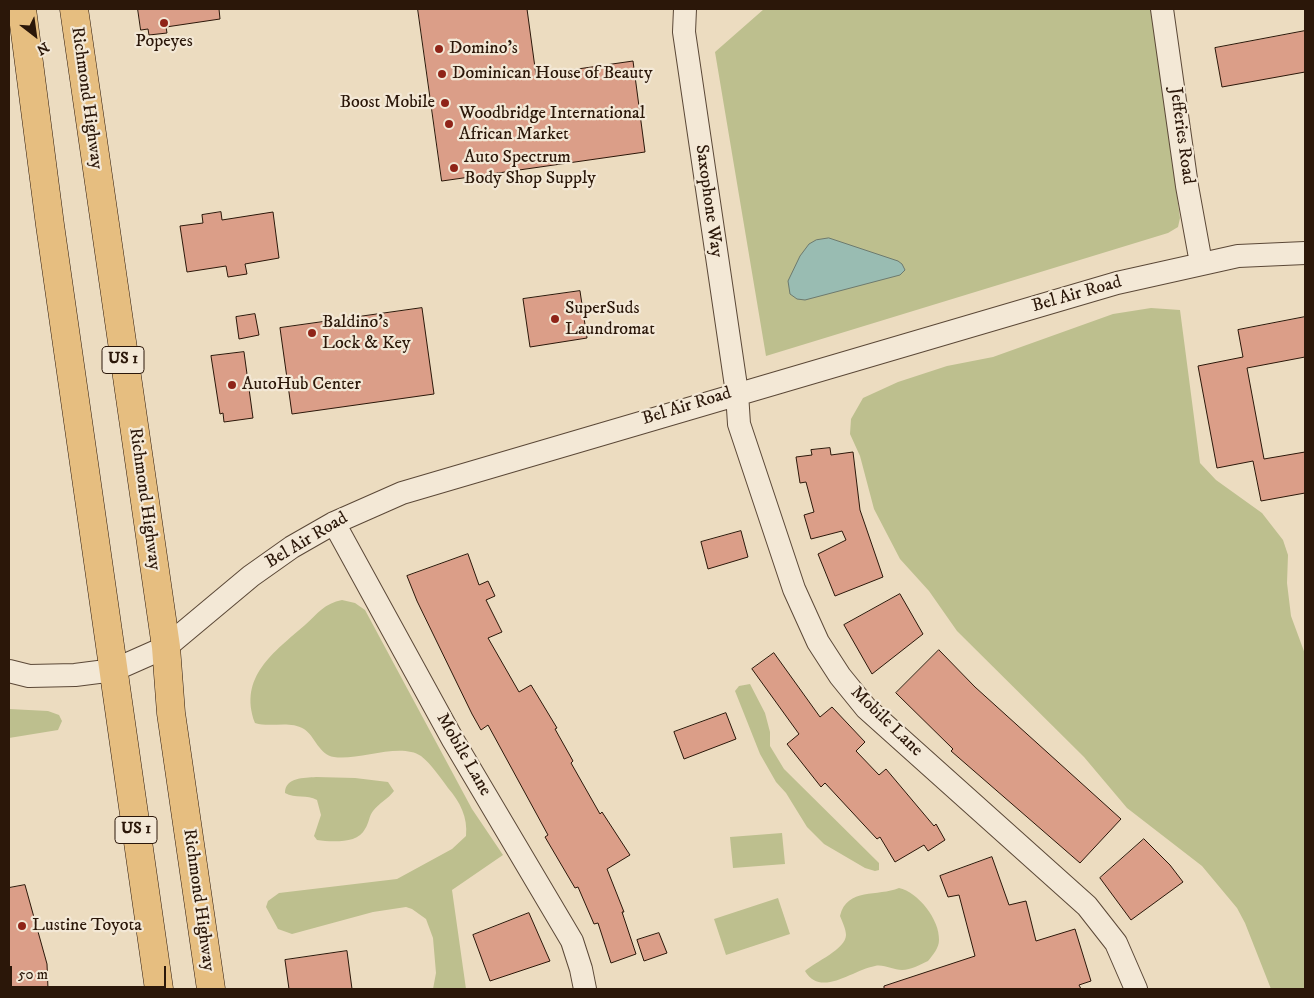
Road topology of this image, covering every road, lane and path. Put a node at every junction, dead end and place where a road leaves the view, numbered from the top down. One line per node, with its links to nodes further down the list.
1 (22, 9): 10 (main road, US 1)
2 (74, 9): 9 (main road, Richmond Highway / US 1)
3 (685, 9): 7 (street, Saxophone Way)
4 (1162, 9): 6 (street, Jefferies Road)
5 (1305, 252): 6 (street, Bel Air Road)
6 (1201, 263): 7 (street, Bel Air Road)
7 (736, 393): 8 (street, Bel Air Road); 15 (street, Mobile Lane)
8 (334, 523): 9 (street, Bel Air Road); 14 (street, Mobile Lane)
9 (166, 647): 10 (street, Bel Air Road); 13 (main road, Richmond Highway / US 1)
10 (114, 670): 11 (street, Bel Air Road); 12 (main road, US 1)
11 (9, 671)
12 (159, 989)
13 (211, 989)
14 (585, 989)
15 (1136, 989)

